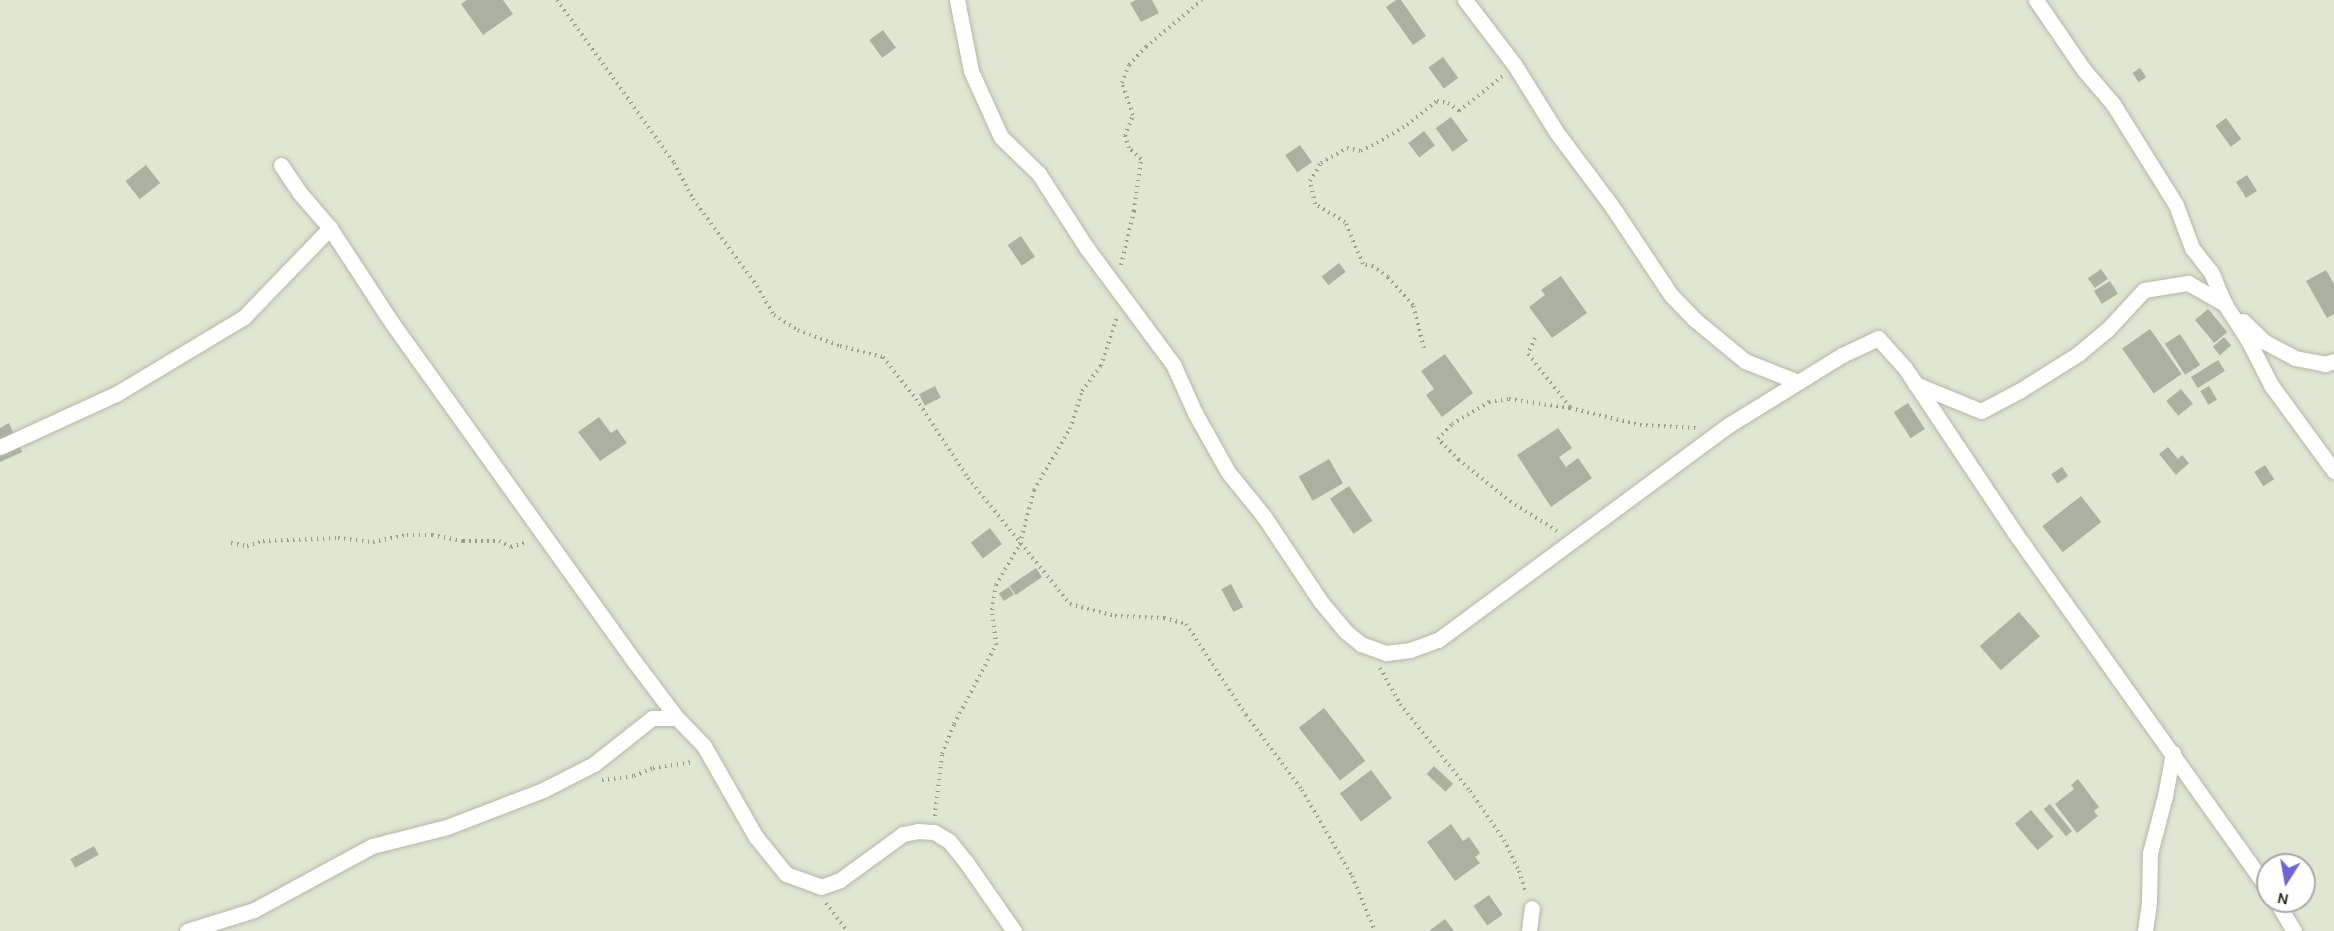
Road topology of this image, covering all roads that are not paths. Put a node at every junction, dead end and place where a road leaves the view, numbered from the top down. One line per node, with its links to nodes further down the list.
1 (957, 0): 8 (street)
2 (1466, 0): 8 (street)
3 (2036, 0): 6 (street)
4 (281, 165): 5 (street)
5 (330, 228): 10 (street); 12 (street)
6 (2224, 303): 7 (street); 9 (street); 11 (street)
7 (2334, 361)
8 (1798, 382): 9 (street)
9 (1915, 384): 13 (street)
10 (0, 447)
11 (2334, 471)
12 (677, 718): 17 (street); 18 (street)
13 (2172, 753): 14 (street); 20 (street)
14 (2256, 872)
15 (1532, 908): 19 (street)
16 (2283, 913): 21 (street)
17 (187, 931)
18 (1014, 931)
19 (1529, 931)
20 (2145, 931)
21 (2294, 931)

